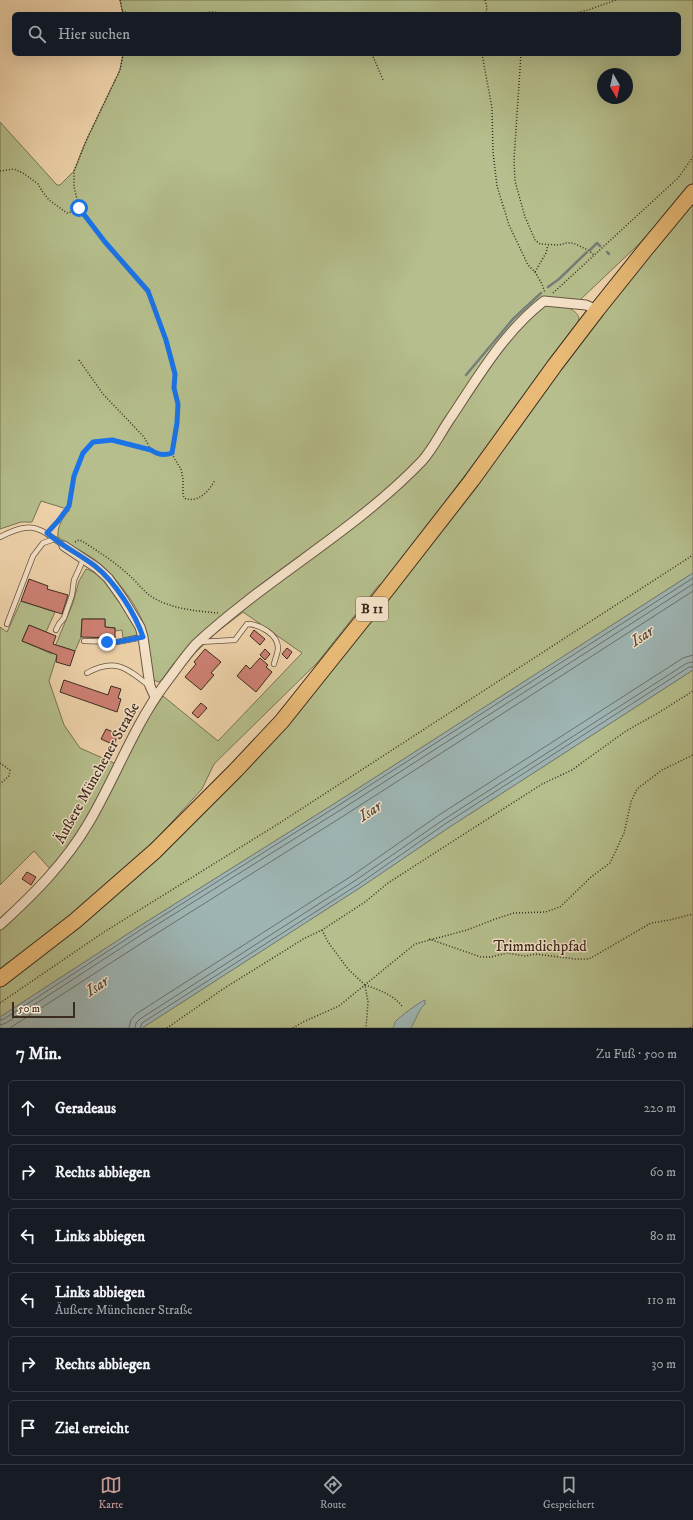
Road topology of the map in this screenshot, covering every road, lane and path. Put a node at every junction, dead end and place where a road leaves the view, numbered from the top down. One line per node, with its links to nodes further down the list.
1 (120, 0): 4 (path)
2 (485, 0): 8 (path)
3 (616, 0): 9 (path)
4 (122, 11): 5 (path)
5 (125, 12)
6 (206, 12): 7 (path)
7 (218, 12)
8 (486, 12)
9 (580, 12)
10 (123, 56): 18 (path)
11 (373, 56): 14 (path)
12 (482, 56): 21 (path)
13 (521, 56): 19 (path)
14 (383, 80)
15 (693, 157): 20 (path)
16 (0, 171): 18 (path)
17 (693, 192): 23 (main road, B 11)
18 (79, 208): 26 (path)
19 (548, 245): 20 (path); 21 (path)
20 (594, 255): 22 (path)
21 (535, 272): 22 (path)
22 (544, 301): 23 (street); 34 (street)
23 (597, 310): 52 (main road, B 11)
24 (79, 360): 25 (path)
25 (151, 450): 26 (path); 28 (path)
26 (172, 453): 27 (path)
27 (215, 480)
28 (47, 533): 29 (lane, Äußere Münchener Straße); 30 (lane, Äußere Münchener Straße)
29 (0, 537)
30 (55, 539): 31 (lane, Äußere Münchener Straße); 35 (lane)
31 (66, 548): 33 (street, Äußere Münchener Straße); 34 (path)
32 (693, 555): 54 (path)
33 (84, 558): 36 (lane); 37 (street, Äußere Münchener Straße)
34 (226, 619): 39 (street)
35 (7, 624)
36 (56, 630)
37 (143, 637): 38 (lane); 42 (street, Äußere Münchener Straße)
38 (84, 641)
39 (199, 642): 40 (lane); 44 (street)
40 (274, 664)
41 (87, 673): 42 (lane)
42 (150, 686): 44 (street, Äußere Münchener Straße)
43 (693, 691): 50 (path)
44 (155, 697): 49 (street, Äußere Münchener Straße)
45 (693, 755): 51 (path, Trimmdichpfad)
46 (0, 763): 47 (path)
47 (0, 784)
48 (693, 914): 51 (path, Trimmdichpfad)
49 (0, 926)
50 (322, 930): 53 (path); 57 (path)
51 (429, 939): 53 (path, Trimmdichpfad)
52 (0, 979)
53 (364, 985): 55 (path); 58 (path, Trimmdichpfad); 59 (path)
54 (0, 1003)
55 (402, 1006)
56 (693, 1026): 60 (path)
57 (167, 1028)
58 (293, 1028)
59 (366, 1028)
60 (690, 1028)

